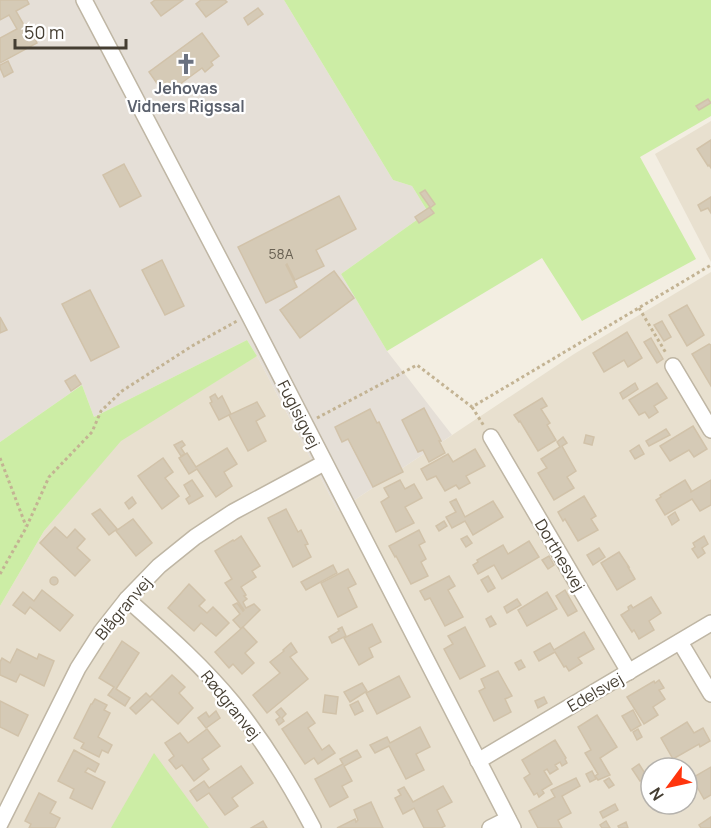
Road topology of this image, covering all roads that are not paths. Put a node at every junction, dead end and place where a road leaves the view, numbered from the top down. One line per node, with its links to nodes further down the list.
1 (84, 0): 5 (street, Fuglsigvej)
2 (673, 366): 3 (street)
3 (711, 430)
4 (491, 438): 9 (street, Dorthesvej)
5 (324, 463): 6 (street, Blågranvej); 11 (street, Fuglsigvej)
6 (128, 599): 12 (street, Blågranvej); 14 (street, Rødgranvej)
7 (711, 623): 8 (street, Edelsvej)
8 (680, 642): 9 (street, Edelsvej); 10 (street)
9 (629, 672): 11 (street, Edelsvej)
10 (711, 694)
11 (478, 761): 13 (street, Fuglsigvej)
12 (0, 824)
13 (511, 824): 15 (street)
14 (312, 828)
15 (490, 828)

